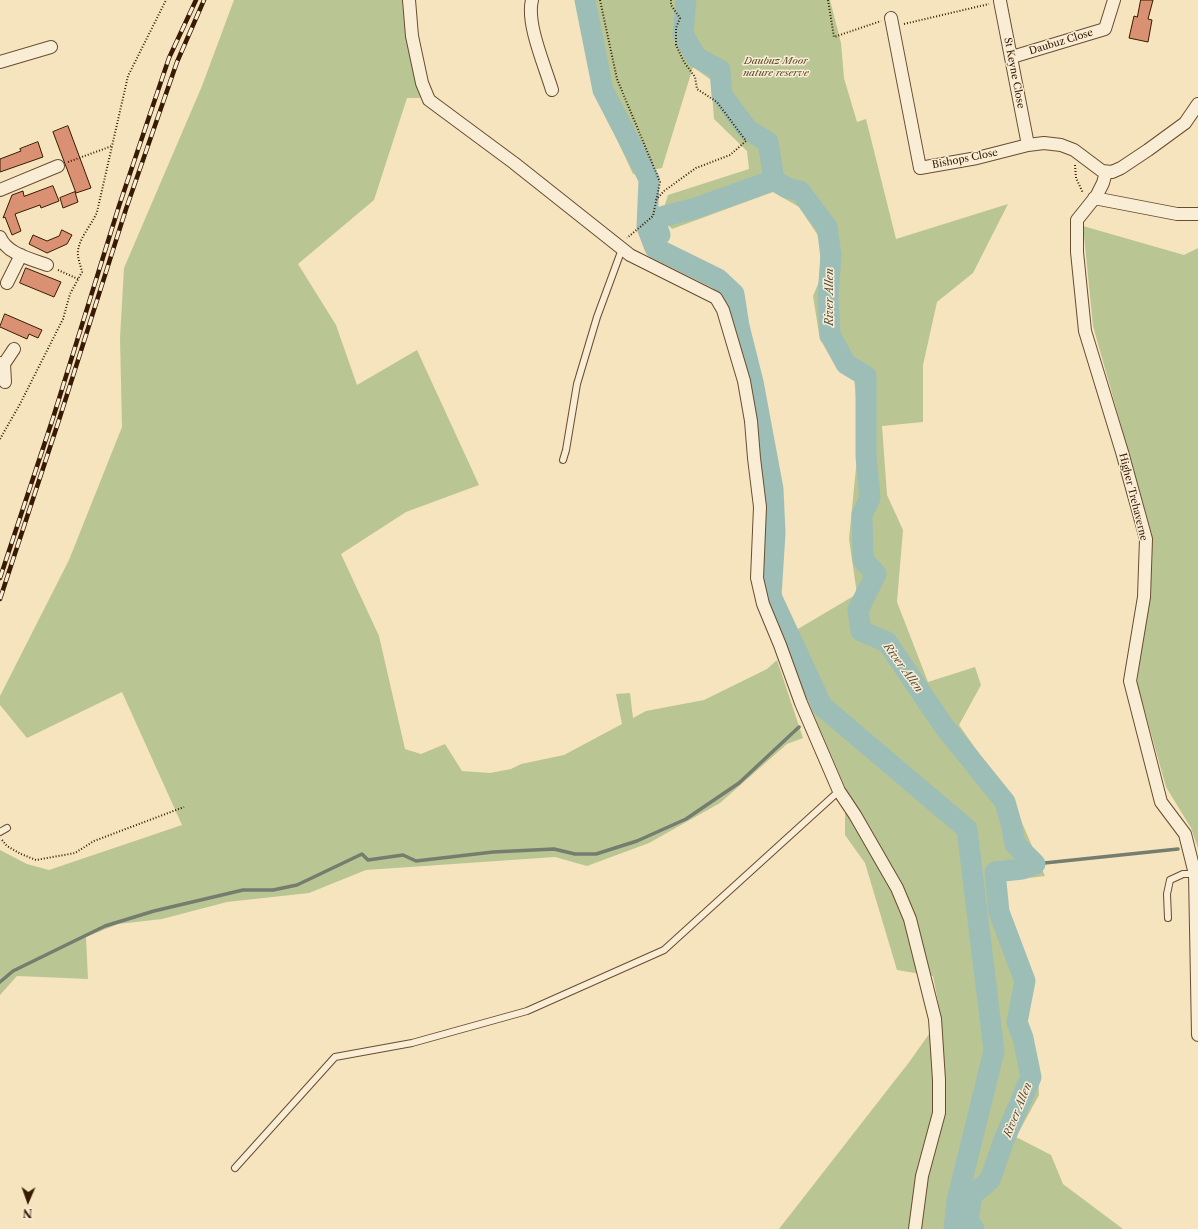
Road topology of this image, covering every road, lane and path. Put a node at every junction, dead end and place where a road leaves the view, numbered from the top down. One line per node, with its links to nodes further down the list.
1 (166, 0): 16 (path)
2 (409, 0): 25 (street)
3 (532, 0): 13 (street)
4 (600, 0): 22 (path)
5 (671, 0): 22 (path)
6 (828, 0): 9 (path)
7 (1114, 0): 11 (street, Daubuz Close)
8 (1000, 1): 9 (path); 11 (street, St Keyne Close)
9 (892, 22): 15 (street, Bishops Close)
10 (51, 47): 12 (street)
11 (1012, 57): 15 (street, St Keyne Close)
12 (0, 62)
13 (552, 90)
14 (1198, 104): 19 (street)
15 (1028, 145): 17 (street, Bishops Close)
16 (112, 146): 18 (path); 28 (path)
17 (1074, 150): 19 (street, Bishops Close); 21 (path)
18 (58, 166): 20 (street)
19 (1106, 172): 21 (street, Higher Trehaverne)
20 (0, 190)
21 (1094, 198): 23 (street); 40 (street, Higher Trehaverne)
22 (656, 200): 25 (path)
23 (1198, 214)
24 (0, 237): 26 (street)
25 (620, 247): 34 (lane); 35 (street)
26 (21, 255): 27 (street); 29 (street)
27 (47, 265): 28 (path)
28 (78, 279): 33 (path)
29 (7, 283)
30 (14, 349): 31 (street)
31 (2, 363): 32 (street)
32 (5, 382)
33 (0, 439)
34 (563, 460)
35 (839, 790): 43 (lane); 44 (street)
36 (184, 807): 39 (path)
37 (7, 828): 38 (lane)
38 (0, 832)
39 (0, 837)
40 (1196, 874): 41 (lane); 42 (street, Higher Trehaverne)
41 (1168, 918)
42 (1198, 1035)
43 (235, 1168)
44 (915, 1229)

